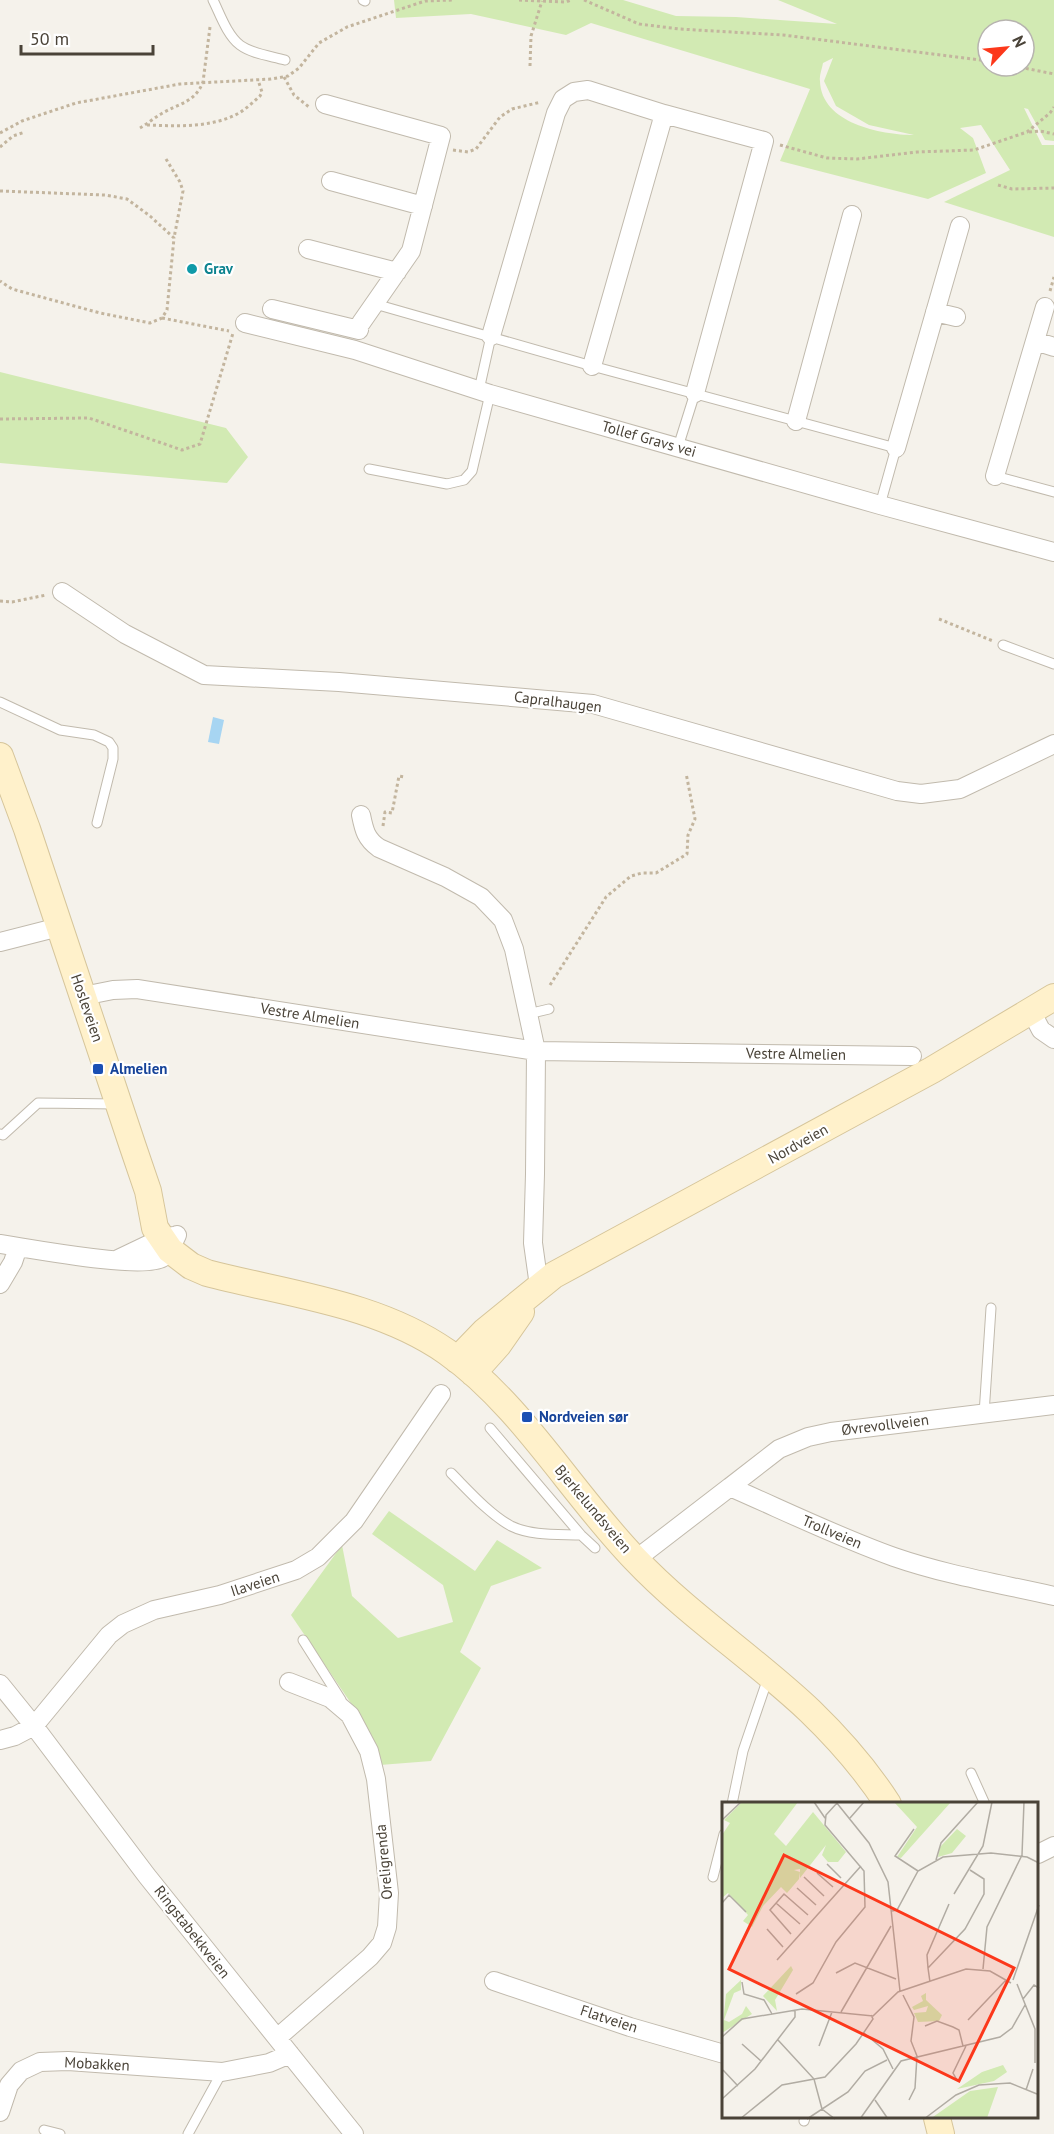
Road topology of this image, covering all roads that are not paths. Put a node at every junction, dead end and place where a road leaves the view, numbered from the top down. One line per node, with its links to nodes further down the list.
1 (213, 1): 2 (lane)
2 (285, 60)
3 (325, 104): 6 (street)
4 (664, 114): 17 (street); 20 (street); 22 (street)
5 (331, 181): 6 (street)
6 (423, 206): 10 (street)
7 (852, 214): 23 (street)
8 (960, 226): 14 (street)
9 (308, 249): 10 (street)
10 (397, 272): 11 (street)
11 (375, 304): 13 (street); 17 (lane)
12 (1045, 307): 18 (street)
13 (272, 309)
14 (935, 312): 15 (street); 25 (street)
15 (956, 317)
16 (239, 327): 21 (street, Tollef Gravs vei)
17 (491, 336): 20 (lane); 21 (lane)
18 (1035, 341): 19 (street); 27 (street)
19 (1054, 347)
20 (592, 366): 22 (lane)
21 (484, 392): 24 (street, Tollef Gravs vei); 26 (lane)
22 (695, 393): 23 (lane); 24 (lane)
23 (796, 421): 25 (lane)
24 (678, 447): 29 (street, Tollef Gravs vei)
25 (896, 448): 29 (lane)
26 (369, 469)
27 (995, 476): 28 (lane)
28 (1054, 492)
29 (880, 505): 30 (street, Tollef Gravs vei)
30 (1054, 552)
31 (62, 592): 35 (street, Capralhaugen)
32 (1003, 645): 33 (lane)
33 (1054, 664)
34 (0, 702): 38 (lane)
35 (1054, 744)
36 (0, 756): 39 (main road, Hosleveien)
37 (361, 815): 45 (street)
38 (98, 823)
39 (59, 927): 40 (street); 41 (main road, Hosleveien)
40 (0, 942)
41 (83, 996): 47 (street, Vestre Almelien); 49 (main road, Hosleveien)
42 (1054, 997): 44 (main road, Nordveien)
43 (549, 1009): 45 (lane)
44 (1031, 1011): 46 (street); 54 (main road, Nordveien)
45 (528, 1014): 47 (street)
46 (1054, 1039)
47 (536, 1051): 48 (street, Vestre Almelien); 54 (street)
48 (912, 1056)
49 (119, 1105): 50 (lane); 51 (main road, Hosleveien)
50 (0, 1134)
51 (170, 1241): 52 (street); 56 (main road, Bjerkelundsveien)
52 (9, 1245): 53 (street)
53 (0, 1284)
54 (539, 1286): 56 (main road, Nordveien)
55 (991, 1308): 59 (lane)
56 (465, 1366): 65 (main road, Bjerkelundsveien)
57 (441, 1394): 72 (street, Ilaveien)
58 (1054, 1406): 59 (street, Øvrevollveien)
59 (984, 1414): 62 (street, Øvrevollveien)
60 (490, 1428): 63 (lane)
61 (451, 1473): 63 (lane)
62 (730, 1486): 65 (street); 66 (street, Trollveien)
63 (581, 1535): 64 (lane)
64 (595, 1548)
65 (635, 1560): 68 (main road, Bjerkelundsveien)
66 (1054, 1596)
67 (303, 1640): 71 (lane)
68 (769, 1676): 75 (lane); 76 (main road, Bjerkelundsveien)
69 (289, 1682): 71 (street, Oreligrenda)
70 (0, 1684): 72 (street, Ringstabekkveien)
71 (350, 1715): 83 (street, Oreligrenda)
72 (34, 1726): 73 (street); 83 (street, Ringstabekkveien)
73 (0, 1740)
74 (971, 1773): 77 (lane)
75 (732, 1802)
76 (887, 1802)
77 (984, 1802)
78 (722, 1842): 81 (lane)
79 (1054, 1846): 80 (street)
80 (1039, 1854)
81 (713, 1876)
82 (494, 1981): 84 (street, Flatveien)
83 (278, 2038): 85 (street, Ringstabekkveien)
84 (722, 2053)
85 (290, 2054): 86 (street, Mobakken); 93 (street, Ringstabekkveien)
86 (222, 2072): 87 (street, Mobakken); 92 (lane)
87 (0, 2112)
88 (926, 2119): 94 (main road)
89 (937, 2119): 95 (main road)
90 (44, 2130): 91 (lane)
91 (60, 2134)
92 (188, 2134)
93 (354, 2134)
94 (924, 2134)
95 (941, 2134)

